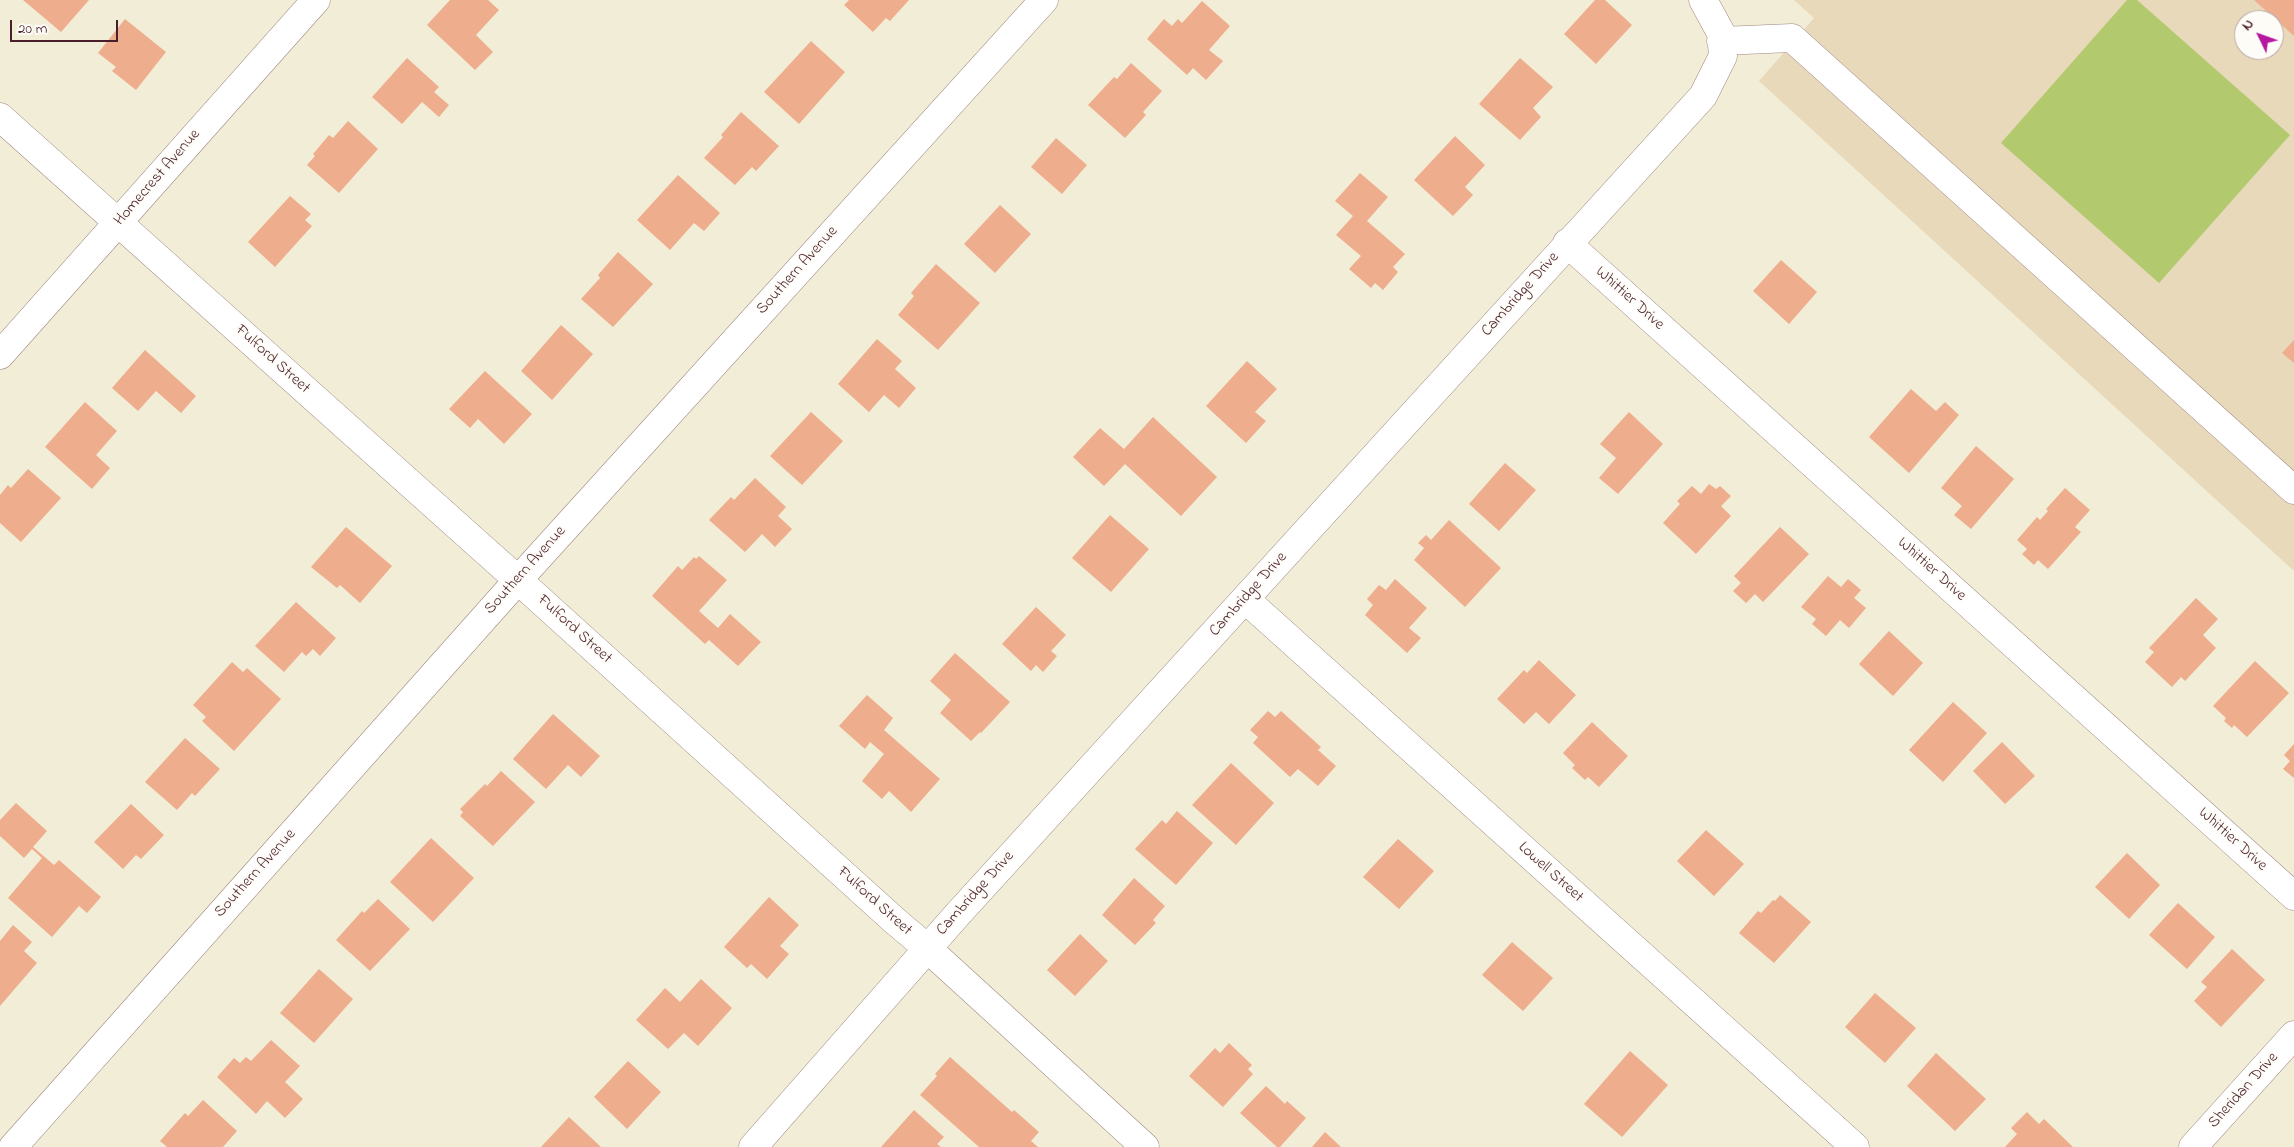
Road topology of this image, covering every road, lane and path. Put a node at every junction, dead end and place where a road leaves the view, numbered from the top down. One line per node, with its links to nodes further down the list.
1 (316, 0): 6 (street, Homecrest Avenue)
2 (1044, 0): 10 (street, Southern Avenue)
3 (1702, 0): 4 (street)
4 (1721, 37): 7 (street, Cambridge Drive); 9 (street)
5 (0, 117): 6 (street, Fulford Street)
6 (118, 223): 8 (street, Homecrest Avenue); 10 (street, Fulford Street)
7 (1568, 244): 11 (street, Cambridge Drive); 12 (street, Whittier Drive)
8 (0, 355)
9 (2294, 490)
10 (518, 580): 13 (street, Fulford Street); 15 (street, Southern Avenue)
11 (1245, 599): 13 (street, Cambridge Drive); 18 (street, Lowell Street)
12 (2294, 896)
13 (928, 948): 16 (street, Cambridge Drive); 17 (street, Fulford Street)
14 (2294, 1035): 19 (street, Sheridan Drive)
15 (13, 1147)
16 (753, 1147)
17 (1145, 1147)
18 (1855, 1147)
19 (2193, 1147)

